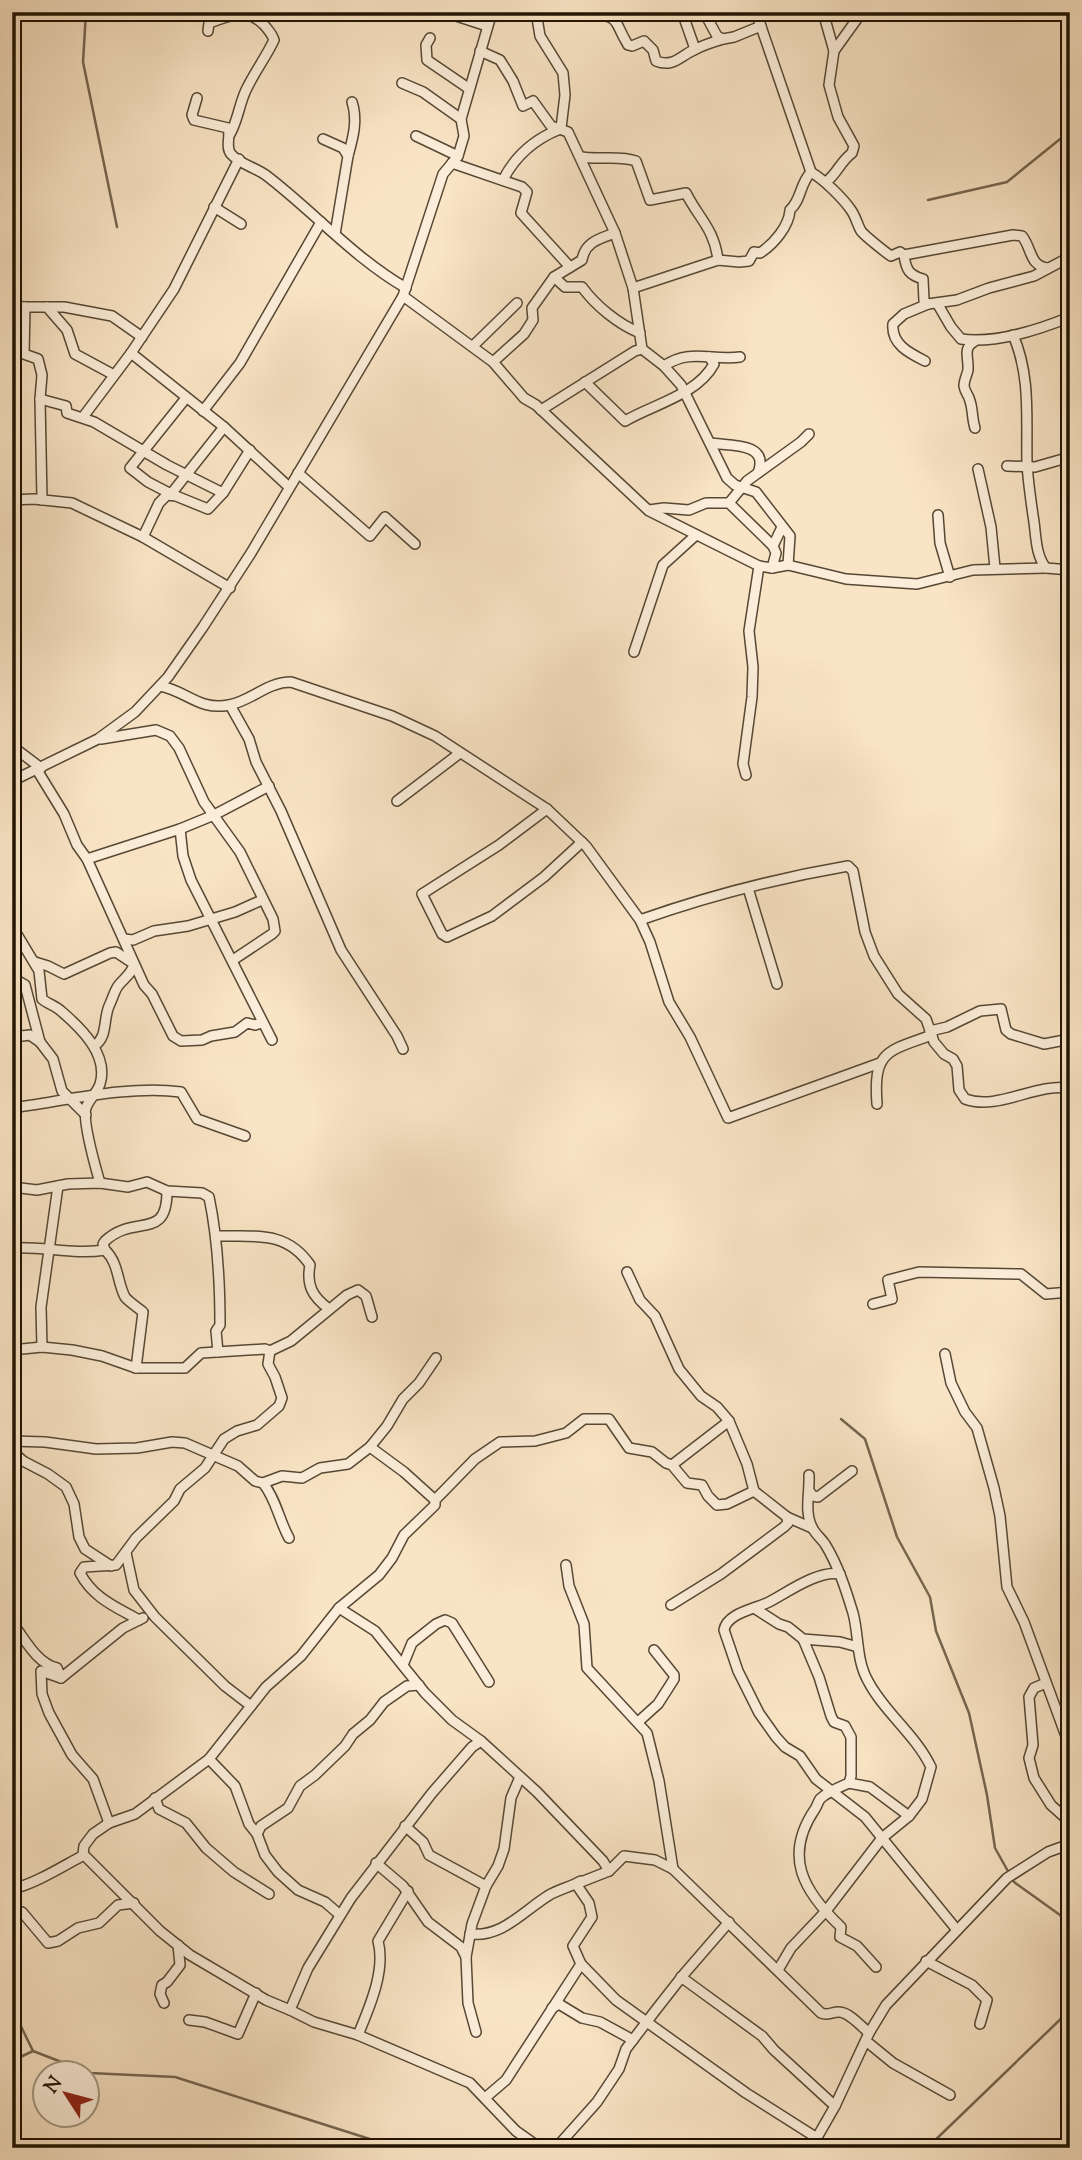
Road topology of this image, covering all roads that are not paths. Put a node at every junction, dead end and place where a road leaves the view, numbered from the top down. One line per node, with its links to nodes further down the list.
1 (443, 12): 10 (street)
2 (492, 12): 10 (street)
3 (536, 12): 23 (street)
4 (590, 12): 15 (street)
5 (682, 12): 15 (street)
6 (704, 12): 14 (street)
7 (756, 12): 11 (street)
8 (823, 12): 17 (street)
9 (862, 12): 17 (street)
10 (487, 26): 16 (street)
11 (761, 26): 14 (street); 31 (street)
12 (208, 31): 24 (street)
13 (430, 38): 19 (street)
14 (723, 39): 15 (street)
15 (695, 49)
16 (480, 51): 19 (street); 23 (street)
17 (834, 51): 33 (street)
18 (402, 83): 22 (street)
19 (468, 88): 22 (street)
20 (197, 98): 24 (street)
21 (352, 102): 27 (street)
22 (461, 119): 30 (street)
23 (561, 128): 28 (street); 32 (street)
24 (230, 134): 29 (street)
25 (416, 136): 30 (street)
26 (323, 139): 27 (street)
27 (348, 156): 38 (street)
28 (582, 157): 37 (street); 41 (street)
29 (239, 159): 34 (street); 35 (street)
30 (455, 160): 32 (street); 46 (street)
31 (811, 172): 33 (street); 41 (street)
32 (503, 180): 42 (street)
33 (826, 182): 39 (street)
34 (214, 207): 36 (street); 55 (street)
35 (321, 222): 38 (street); 71 (street)
36 (241, 224)
37 (615, 233): 42 (street); 45 (street)
38 (335, 234): 46 (street)
39 (904, 255): 43 (street); 48 (street)
40 (1070, 259): 43 (street)
41 (718, 260): 45 (street)
42 (570, 267): 44 (street)
43 (1048, 268): 48 (street)
44 (554, 277): 53 (street); 63 (street)
45 (633, 288): 53 (street)
46 (404, 292): 57 (street); 84 (street)
47 (517, 303): 57 (street)
48 (933, 304): 56 (street); 62 (street)
49 (12, 306): 50 (street)
50 (25, 307): 51 (street); 69 (street)
51 (47, 307): 55 (street); 65 (street)
52 (1070, 317): 54 (street)
53 (640, 333): 58 (street)
54 (1013, 335): 56 (street); 81 (street)
55 (142, 337): 59 (street)
56 (975, 341): 74 (street)
57 (473, 346): 63 (street)
58 (642, 349): 64 (street); 66 (street)
59 (131, 353): 65 (street); 68 (street)
60 (709, 357): 61 (street); 64 (street); 67 (street)
61 (740, 357)
62 (925, 361)
63 (493, 362): 70 (street)
64 (664, 366): 67 (street)
65 (114, 375): 72 (street)
66 (585, 382): 67 (street); 70 (street)
67 (685, 392): 76 (street)
68 (186, 398): 71 (street); 78 (street)
69 (40, 399): 72 (street); 91 (street)
70 (541, 410): 93 (street)
71 (203, 411): 73 (street)
72 (83, 417): 78 (street)
73 (224, 427): 77 (street); 85 (street)
74 (975, 428)
75 (809, 434): 83 (street)
76 (710, 443): 83 (street); 86 (street)
77 (250, 450): 87 (street); 88 (street)
78 (143, 452): 85 (street); 89 (street)
79 (1070, 457): 81 (street)
80 (1007, 466): 81 (street)
81 (1027, 466): 104 (street)
82 (978, 469): 103 (street)
83 (758, 472): 86 (street)
84 (298, 473): 87 (street); 98 (street)
85 (186, 474): 88 (street); 89 (street)
86 (745, 484): 92 (street); 95 (street)
87 (289, 487): 107 (street)
88 (223, 493): 89 (street)
89 (170, 494): 97 (street)
90 (12, 500): 91 (street)
91 (42, 500): 97 (street)
92 (729, 503): 93 (street); 99 (street)
93 (649, 510): 96 (street)
94 (938, 515): 106 (street)
95 (782, 527): 99 (street); 100 (street)
96 (696, 535): 101 (street); 108 (street)
97 (143, 537): 107 (street)
98 (415, 544)
99 (773, 546): 102 (street)
100 (788, 565): 102 (street); 106 (street)
101 (759, 566): 102 (street); 115 (street)
102 (772, 568)
103 (995, 568): 104 (street); 106 (street)
104 (1046, 568): 105 (street)
105 (1070, 570)
106 (950, 577)
107 (230, 588): 109 (street)
108 (634, 652)
109 (160, 686): 110 (street); 111 (street)
110 (230, 705): 113 (street); 117 (street)
111 (98, 739): 114 (street); 120 (street)
112 (12, 746): 114 (street)
113 (460, 752): 118 (street); 119 (street)
114 (39, 769): 116 (street); 123 (street)
115 (746, 775)
116 (12, 781)
117 (268, 786): 120 (street); 144 (street)
118 (397, 801)
119 (547, 809): 122 (street); 122 (street)
120 (214, 815): 121 (street); 125 (street)
121 (180, 829): 123 (street); 126 (street)
122 (582, 842): 127 (street)
123 (88, 859): 129 (street)
124 (748, 888): 127 (street); 134 (street); 139 (street)
125 (262, 900): 126 (street); 130 (street)
126 (211, 919): 129 (street); 130 (street)
127 (640, 920): 145 (street)
128 (12, 926): 131 (street)
129 (124, 939): 132 (street)
130 (233, 960): 137 (street)
131 (35, 962): 132 (street); 135 (street)
132 (134, 964): 137 (street); 143 (street)
133 (12, 984): 136 (street)
134 (777, 984)
135 (41, 996): 136 (street); 143 (street)
136 (35, 1021): 142 (street)
137 (262, 1023): 141 (street)
138 (12, 1031): 142 (street)
139 (931, 1033): 140 (street); 145 (street); 146 (street)
140 (1070, 1039)
141 (272, 1040)
142 (40, 1042): 148 (street)
143 (94, 1046): 147 (street)
144 (403, 1049)
145 (880, 1063): 149 (street)
146 (1070, 1088)
147 (95, 1096): 148 (street); 151 (street); 152 (street)
148 (71, 1100): 150 (street); 151 (street)
149 (877, 1104)
150 (12, 1108)
151 (86, 1115): 153 (street)
152 (245, 1136)
153 (100, 1183): 154 (street); 156 (street)
154 (58, 1186): 155 (street); 160 (street)
155 (12, 1188)
156 (167, 1191): 157 (street); 159 (street)
157 (216, 1236): 164 (street); 169 (street)
158 (12, 1248): 160 (street)
159 (105, 1250): 160 (street); 172 (street)
160 (48, 1251): 166 (street)
161 (627, 1272): 173 (street)
162 (1070, 1292): 163 (street)
163 (873, 1304)
164 (329, 1310): 165 (street); 168 (street)
165 (372, 1317)
166 (41, 1347): 167 (street); 172 (street)
167 (12, 1350)
168 (270, 1351): 169 (street); 178 (street)
169 (218, 1352): 172 (street)
170 (945, 1354): 208 (street)
171 (436, 1358): 175 (street)
172 (136, 1368)
173 (729, 1421): 179 (street); 184 (street)
174 (12, 1441): 176 (street)
175 (370, 1447): 183 (street); 186 (street)
176 (202, 1450): 178 (street); 180 (street)
177 (12, 1451): 192 (street)
178 (214, 1455): 180 (street); 183 (street)
179 (672, 1465): 184 (street); 186 (street)
180 (205, 1468): 190 (street)
181 (852, 1471): 185 (street)
182 (809, 1475): 185 (street)
183 (263, 1483): 189 (street)
184 (754, 1491): 187 (street)
185 (810, 1492): 188 (street)
186 (435, 1500): 196 (street)
187 (787, 1517): 188 (street); 194 (street)
188 (812, 1528): 193 (street)
189 (289, 1538)
190 (126, 1553): 192 (street); 198 (street)
191 (566, 1565): 211 (street)
192 (111, 1566): 195 (street)
193 (840, 1574): 197 (street); 203 (street)
194 (671, 1605)
195 (119, 1608): 199 (street); 201 (street)
196 (340, 1608): 205 (street); 210 (street)
197 (754, 1608): 202 (street); 217 (street)
198 (155, 1617): 199 (street); 210 (street)
199 (139, 1620): 201 (street)
200 (12, 1622): 206 (street)
201 (123, 1628): 206 (street)
202 (803, 1639): 203 (street); 216 (street)
203 (858, 1647): 219 (street)
204 (654, 1650): 211 (street)
205 (403, 1665): 207 (street); 209 (street)
206 (61, 1678): 221 (street)
207 (489, 1682)
208 (1046, 1684): 213 (street); 220 (street)
209 (419, 1685): 212 (street); 223 (street)
210 (251, 1706): 214 (street)
211 (638, 1722): 228 (street)
212 (481, 1741): 215 (street); 222 (street)
213 (1070, 1747)
214 (209, 1759): 218 (street); 223 (street)
215 (520, 1777): 229 (street); 231 (street)
216 (849, 1783): 217 (street); 219 (street)
217 (833, 1791): 224 (street); 236 (street)
218 (155, 1798): 221 (street); 234 (street)
219 (909, 1816): 224 (street)
220 (1070, 1822)
221 (109, 1823): 226 (street)
222 (405, 1826): 227 (street); 231 (street)
223 (257, 1834): 238 (street)
224 (883, 1838): 236 (street); 240 (street)
225 (1070, 1844): 240 (street)
226 (84, 1855): 232 (street); 235 (street)
227 (376, 1863): 233 (street); 238 (street)
228 (673, 1869): 229 (street); 239 (street)
229 (609, 1871): 230 (street)
230 (576, 1884): 241 (street); 245 (street)
231 (486, 1886): 241 (street)
232 (12, 1889)
233 (408, 1891): 243 (street); 257 (street)
234 (269, 1894)
235 (134, 1903): 237 (street); 242 (street)
236 (826, 1911): 246 (street); 247 (street)
237 (22, 1912)
238 (340, 1915): 252 (street)
239 (729, 1922): 247 (street); 248 (street)
240 (957, 1930): 244 (street)
241 (470, 1934): 243 (street)
242 (178, 1945): 249 (street); 250 (street)
243 (466, 1957): 256 (street)
244 (926, 1961): 255 (street); 258 (street)
245 (581, 1964): 251 (street); 254 (street)
246 (876, 1967)
247 (778, 1970): 258 (street)
248 (681, 1978): 254 (street); 262 (street)
249 (256, 1993): 252 (street); 253 (street)
250 (164, 2003)
251 (552, 2008): 259 (street); 261 (street)
252 (290, 2010): 257 (street)
253 (189, 2020)
254 (648, 2020): 259 (street); 263 (street)
255 (980, 2024)
256 (476, 2032)
257 (358, 2035): 261 (street)
258 (868, 2037): 260 (street); 262 (street)
259 (633, 2040): 265 (street)
260 (950, 2095)
261 (485, 2098): 264 (street)
262 (835, 2106): 263 (street)
263 (817, 2138): 266 (street)
264 (540, 2148)
265 (556, 2148)
266 (811, 2148)

